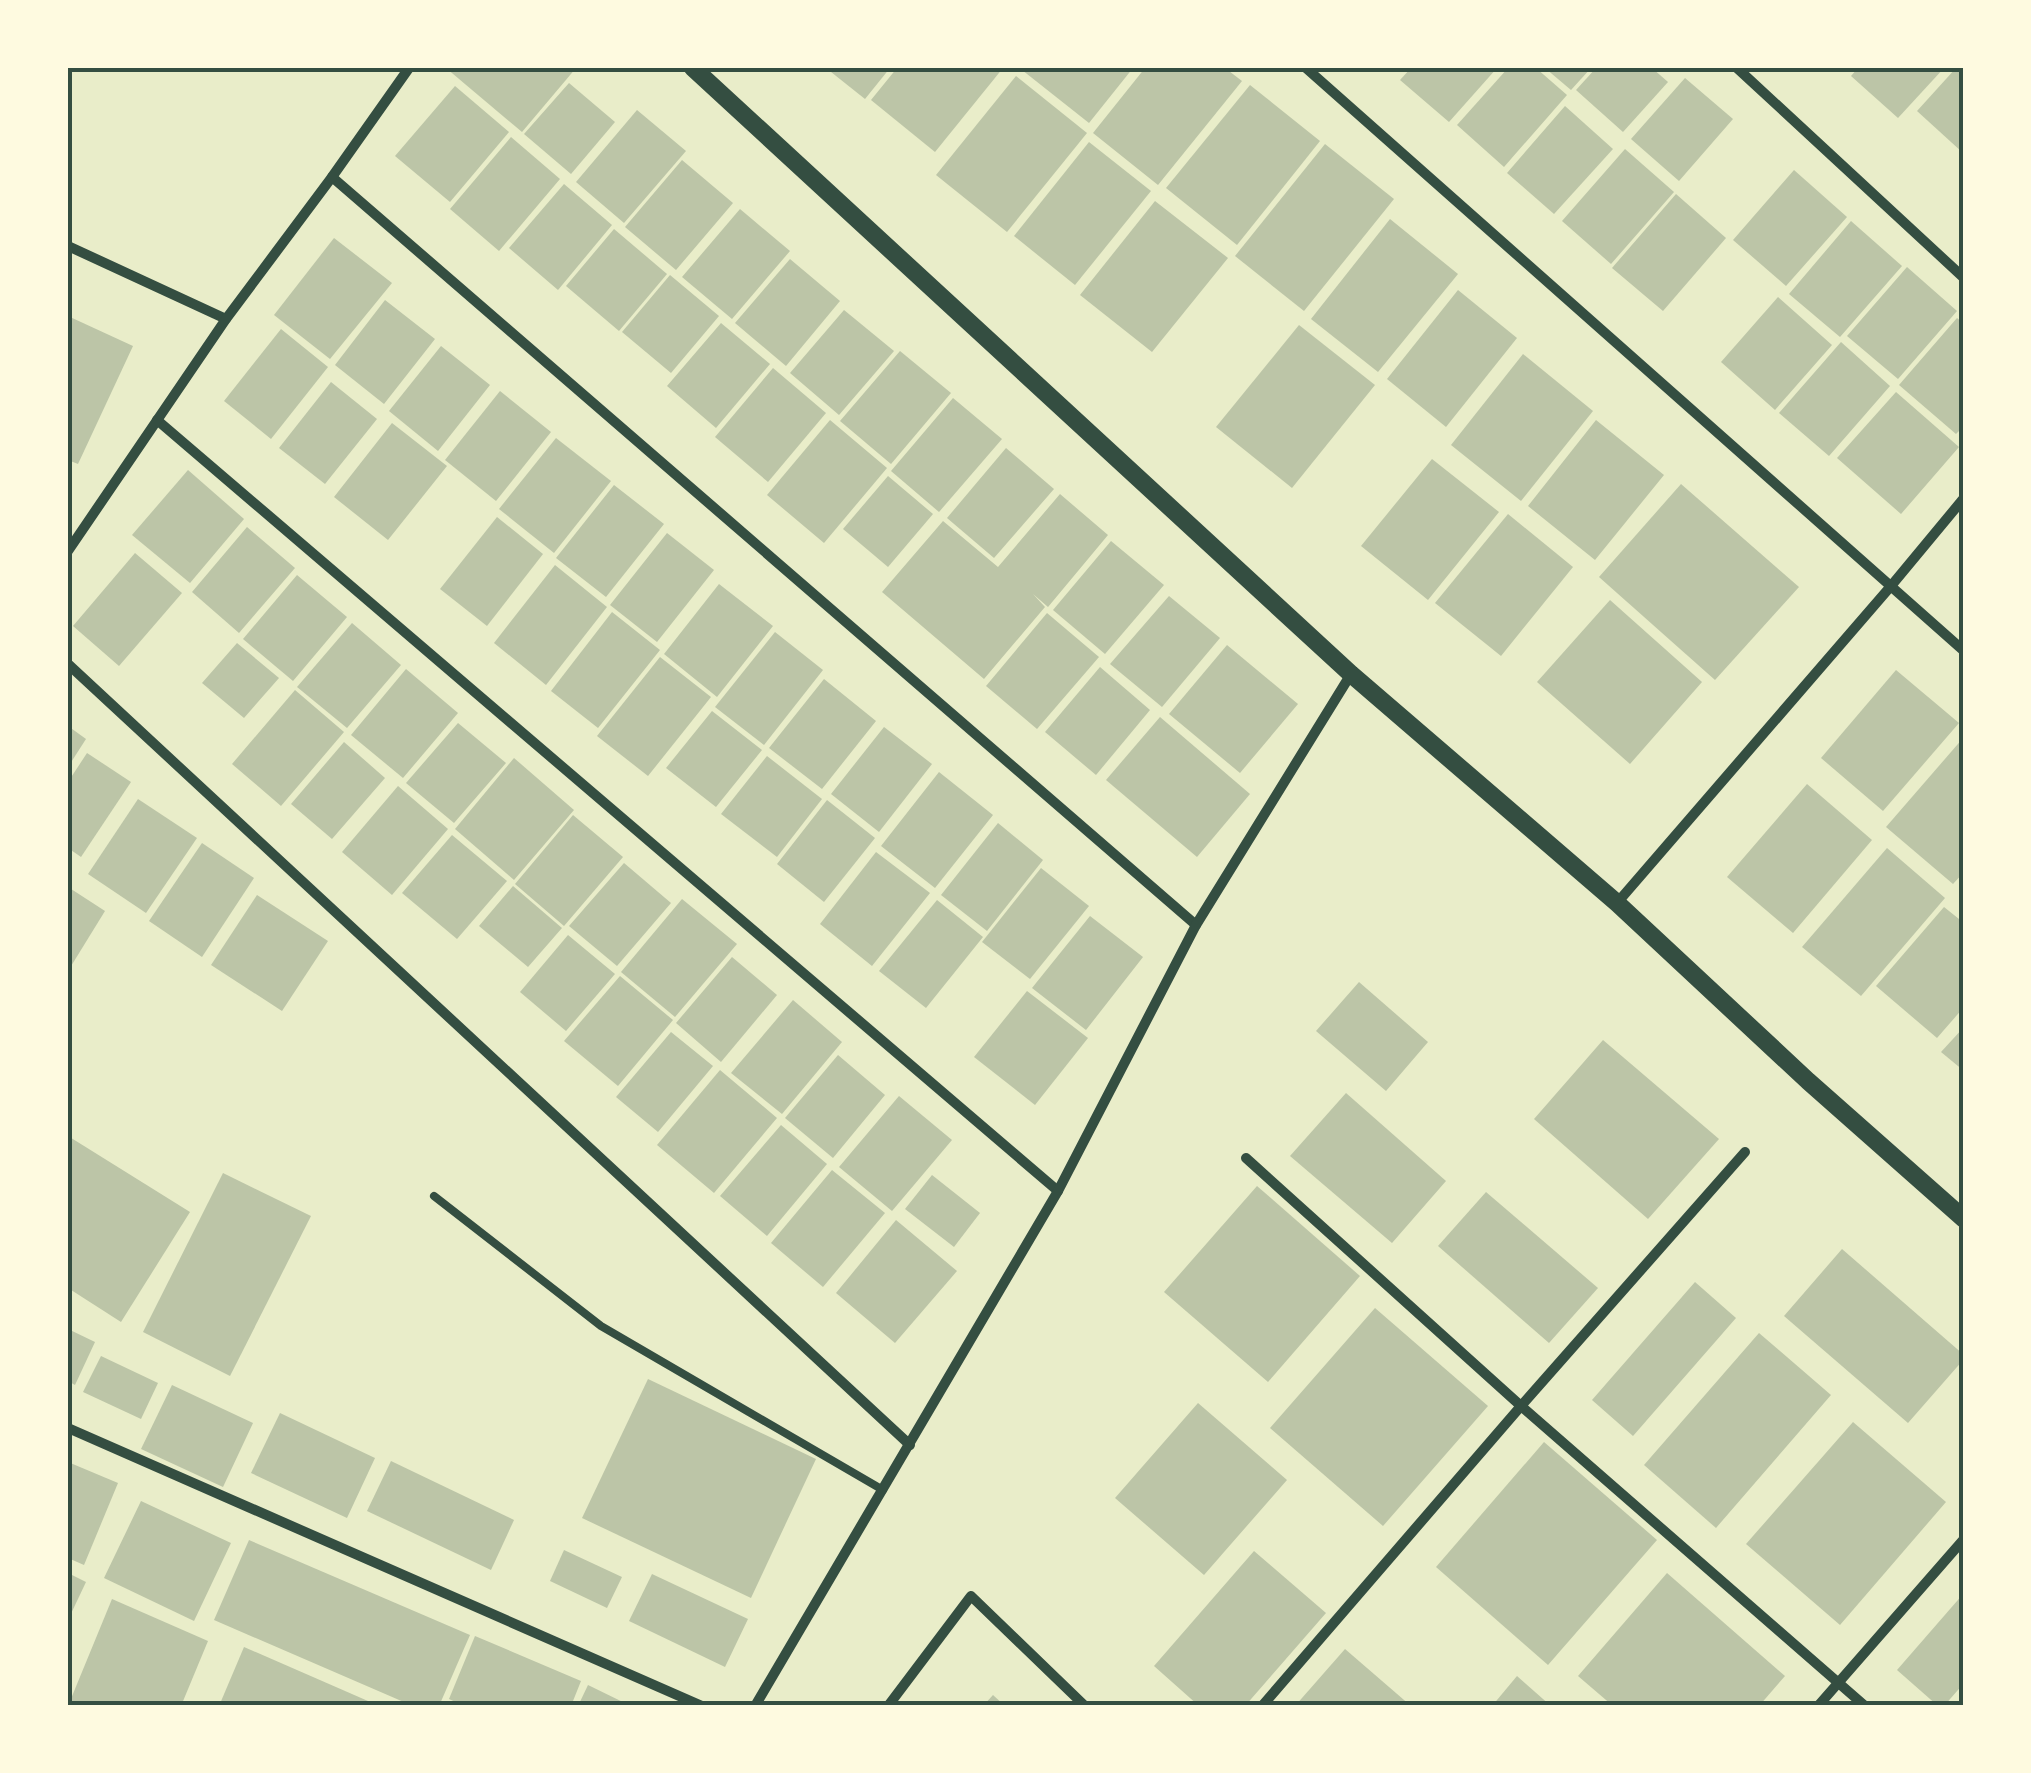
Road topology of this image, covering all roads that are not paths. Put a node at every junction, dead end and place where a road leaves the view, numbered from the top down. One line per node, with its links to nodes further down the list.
1 (409, 68): 5 (street)
2 (693, 68): 15 (street)
3 (1306, 68): 12 (street)
4 (1737, 68): 7 (street)
5 (332, 176): 8 (street); 17 (street)
6 (68, 246): 8 (street)
7 (1964, 278)
8 (226, 319): 9 (street)
9 (157, 420): 11 (street); 20 (street)
10 (1964, 498): 12 (street)
11 (68, 551)
12 (1891, 586): 13 (street); 16 (street)
13 (1964, 651)
14 (68, 664): 25 (street)
15 (1351, 674): 16 (street); 17 (street)
16 (1617, 903): 22 (street)
17 (1196, 924): 20 (street)
18 (1746, 1152): 23 (street)
19 (1246, 1158): 23 (street)
20 (1058, 1192): 25 (street)
21 (434, 1196): 26 (lane)
22 (1964, 1219)
23 (1521, 1406): 28 (street); 33 (street)
24 (68, 1428): 29 (street)
25 (910, 1445): 26 (street)
26 (884, 1490): 30 (street)
27 (1964, 1539): 28 (street)
28 (1839, 1683): 34 (street); 35 (street)
29 (702, 1706)
30 (755, 1706)
31 (888, 1706): 32 (street)
32 (1085, 1706)
33 (1262, 1706)
34 (1818, 1706)
35 (1864, 1706)

